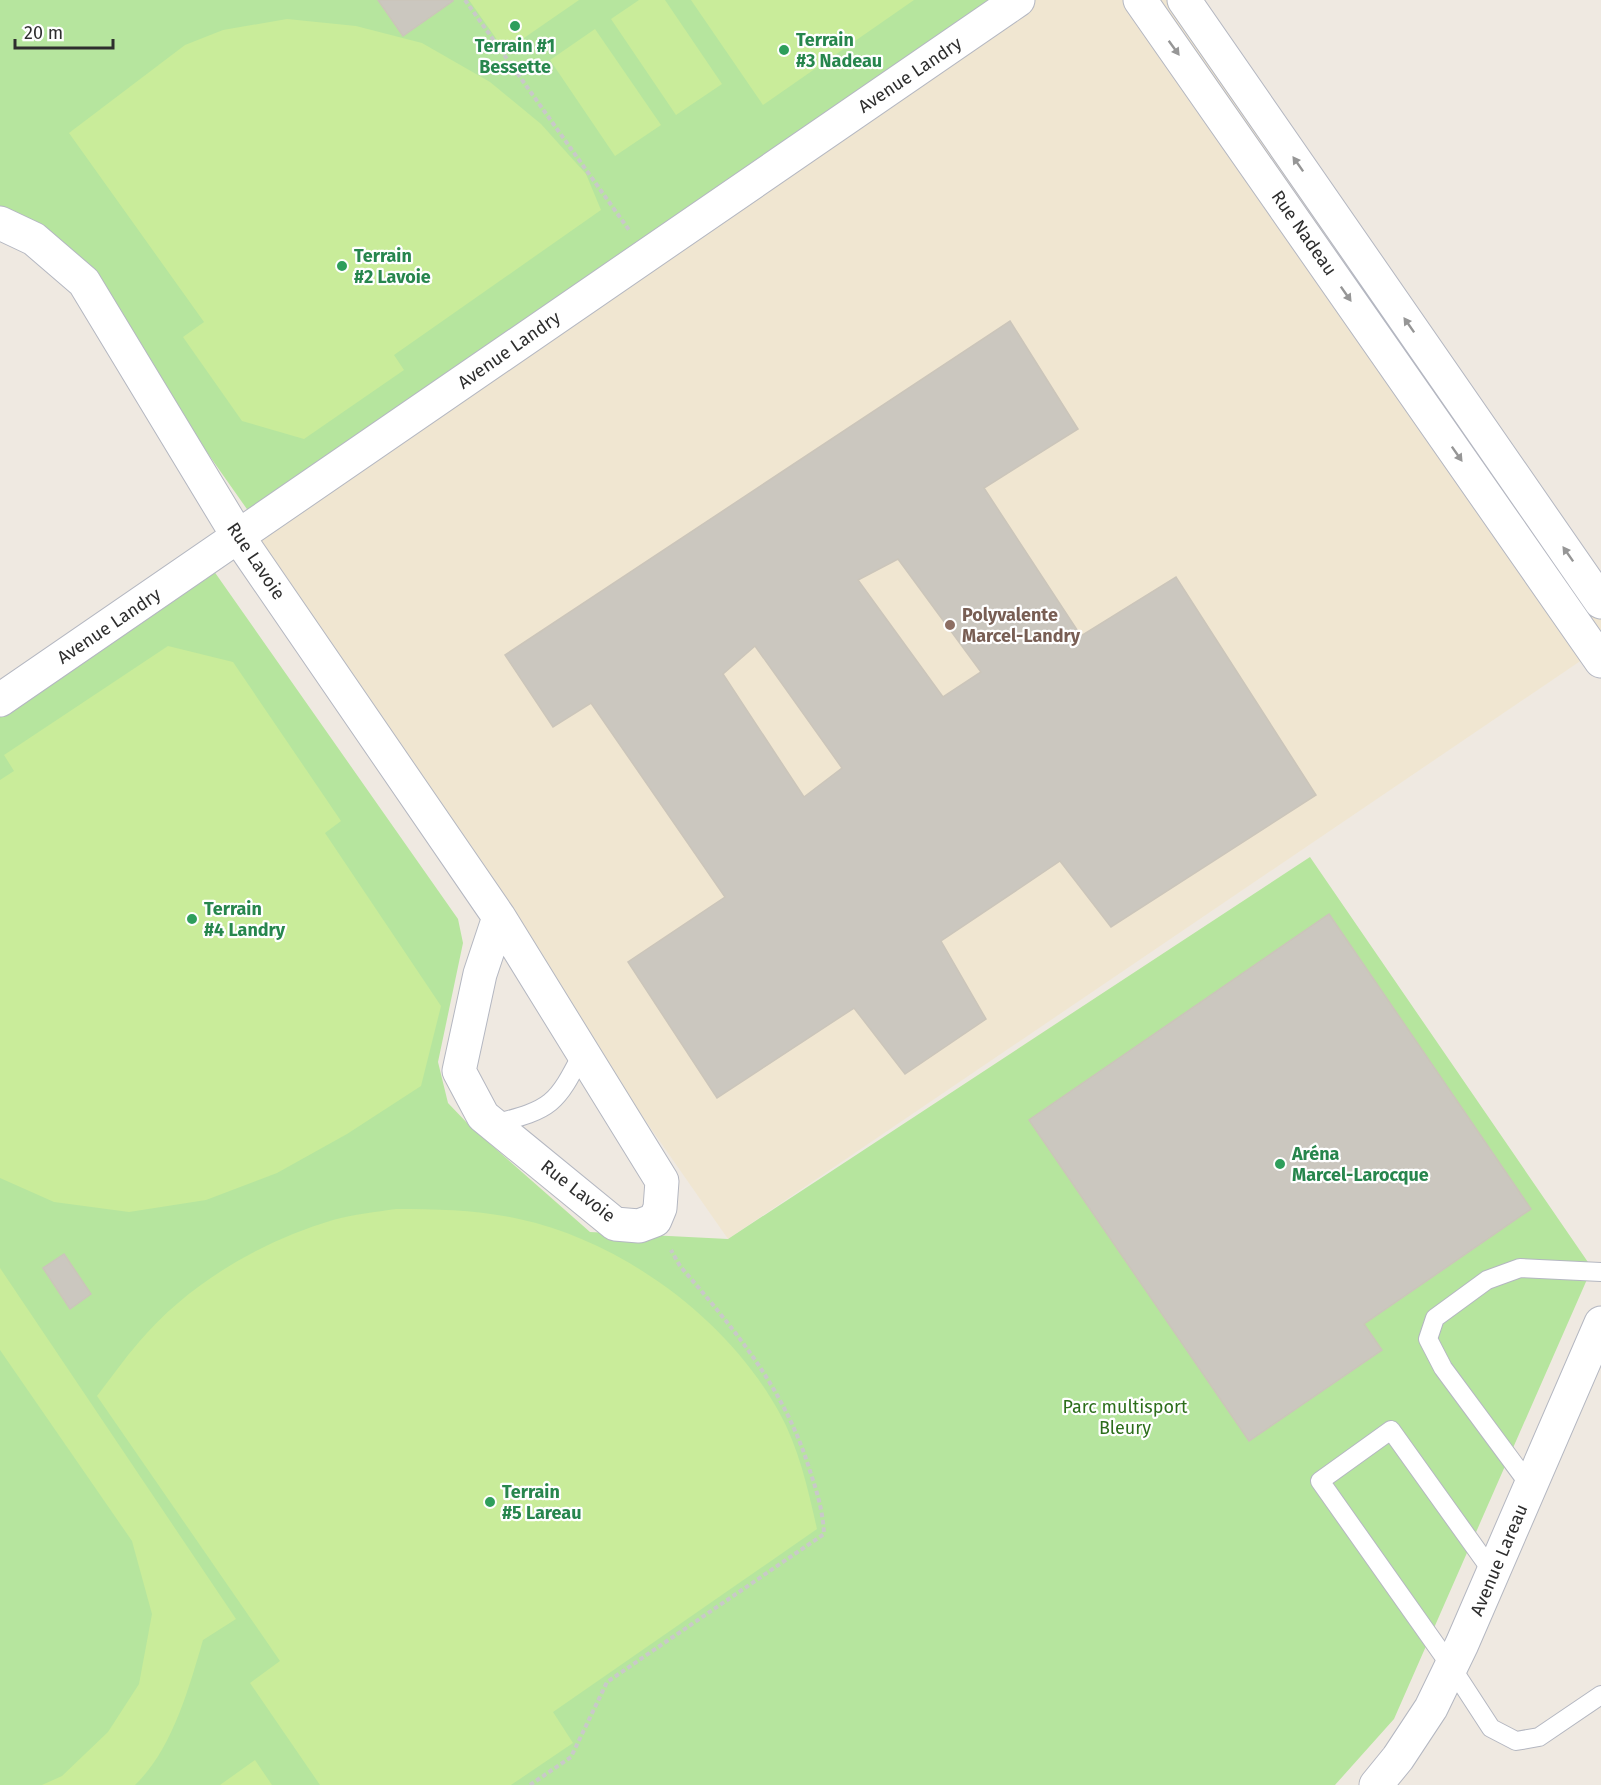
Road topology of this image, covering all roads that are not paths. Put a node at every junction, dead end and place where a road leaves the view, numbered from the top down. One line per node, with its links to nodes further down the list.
1 (1018, 0): 9 (street, Avenue Landry)
2 (1140, 0): 5 (street, Rue Nadeau, one-way to 5)
3 (1184, 0): 4 (street, Rue Nadeau)
4 (1226, 60): 5 (street); 7 (street, Rue Nadeau, one-way to 4)
5 (1197, 80): 8 (street, Rue Nadeau, one-way to 8)
6 (0, 222): 9 (street, Rue Lavoie)
7 (1439, 368): 8 (street); 10 (street, Rue Nadeau, one-way to 7)
8 (1411, 387): 10 (street, Rue Nadeau, one-way to 10)
9 (239, 538): 12 (street, Avenue Landry); 13 (street, Rue Lavoie)
10 (1593, 611): 11 (street, Rue Nadeau)
11 (1601, 661)
12 (0, 700)
13 (499, 917): 14 (street, Rue Lavoie); 15 (street, Rue Lavoie)
14 (583, 1052): 15 (lane); 15 (street, Rue Lavoie)
15 (494, 1124)
16 (1601, 1272): 18 (lane)
17 (1597, 1347): 18 (street, Avenue Lareau)
18 (1531, 1487): 19 (street, Avenue Lareau)
19 (1494, 1574): 20 (street, Avenue Lareau); 20 (lane)
20 (1450, 1665): 21 (lane); 22 (street, Avenue Lareau)
21 (1601, 1695)
22 (1376, 1785)

